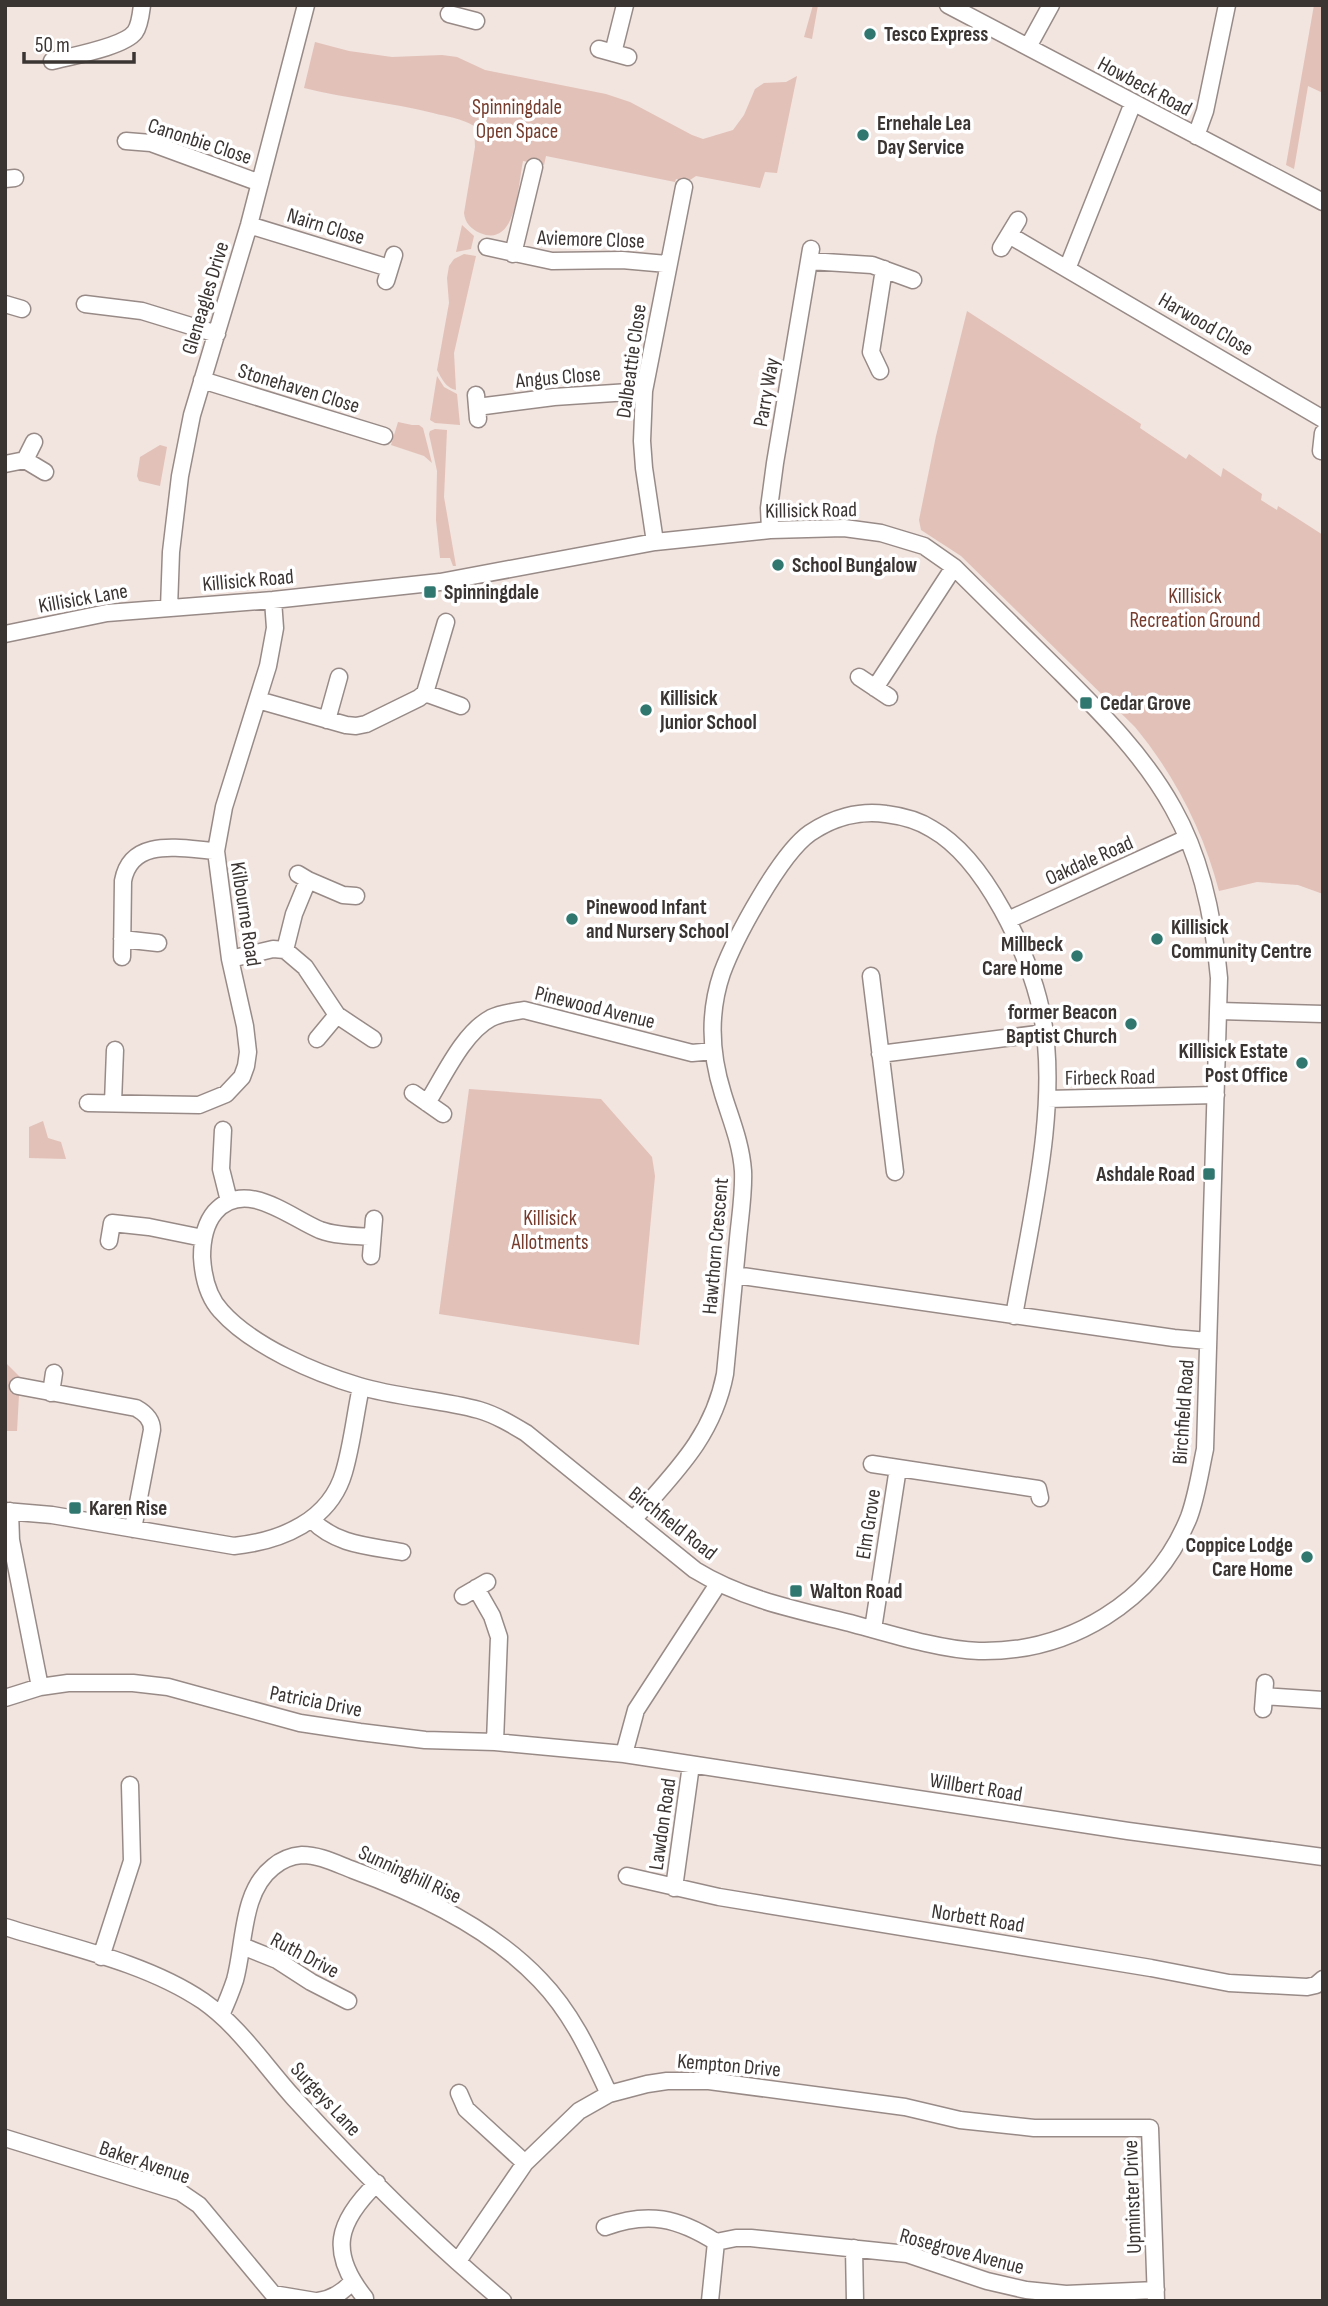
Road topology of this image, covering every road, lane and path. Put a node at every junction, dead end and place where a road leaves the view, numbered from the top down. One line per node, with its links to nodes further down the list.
1 (142, 5): 9 (street)
2 (306, 5): 14 (street, Gleneagles Drive)
3 (625, 5): 8 (street)
4 (948, 5): 7 (street, Howbeck Road)
5 (1051, 5): 7 (street)
6 (1227, 5): 11 (street)
7 (1028, 47): 10 (street, Howbeck Road)
8 (613, 53)
9 (52, 61)
10 (1133, 103): 11 (street, Howbeck Road); 23 (street)
11 (1196, 136): 16 (street, Howbeck Road)
12 (126, 141): 14 (street, Canonbie Close)
13 (534, 167): 20 (street, Aviemore Close)
14 (260, 183): 18 (street, Gleneagles Drive)
15 (684, 187): 21 (street, Dalbeattie Close)
16 (1323, 202)
17 (1018, 220): 23 (street, Harwood Close)
18 (249, 225): 22 (street, Nairn Close); 29 (street, Gleneagles Drive)
19 (487, 247): 20 (street, Aviemore Close)
20 (513, 254): 21 (street, Aviemore Close)
21 (667, 264): 32 (street, Dalbeattie Close)
22 (389, 268)
23 (1067, 268): 34 (street, Harwood Close)
24 (884, 269): 25 (street, Parry Way); 30 (street); 42 (street, Parry Way)
25 (913, 280)
26 (5, 304): 28 (street)
27 (85, 304): 29 (street)
28 (22, 309)
29 (217, 334): 31 (street, Gleneagles Drive)
30 (880, 371)
31 (202, 380): 36 (street, Stonehaven Close); 46 (street, Gleneagles Drive)
32 (644, 391): 33 (street, Angus Close); 43 (street, Dalbeattie Close)
33 (477, 407)
34 (1323, 419)
35 (1323, 433): 38 (street)
36 (384, 436)
37 (34, 442): 39 (street)
38 (1321, 451)
39 (25, 460): 40 (street); 41 (street)
40 (5, 464)
41 (45, 472)
42 (770, 530): 43 (street, Killisick Road); 44 (street, Killisick Road)
43 (655, 542): 45 (street, Killisick Road)
44 (954, 567): 50 (street); 55 (street, Killisick Road)
45 (273, 600): 46 (street, Killisick Road); 52 (street, Kilbourne Road)
46 (169, 608): 48 (street, Killisick Lane)
47 (446, 622): 51 (street)
48 (5, 634)
49 (339, 677): 54 (street)
50 (859, 677)
51 (425, 693): 53 (street); 54 (street)
52 (258, 700): 54 (street); 56 (street, Kilbourne Road)
53 (461, 706)
54 (327, 720)
55 (1187, 838): 58 (street, Oakdale Road); 65 (street, Killisick Road)
56 (216, 851): 59 (street); 63 (street, Kilbourne Road)
57 (356, 895): 61 (street)
58 (1008, 920): 68 (street, Hawthorn Crescent); 72 (street, Hawthorn Crescent)
59 (122, 939): 60 (street); 62 (street)
60 (158, 943)
61 (285, 950): 63 (street); 67 (street)
62 (122, 957)
63 (230, 959): 77 (street, Kilbourne Road)
64 (871, 976): 73 (street)
65 (1219, 1012): 66 (street); 75 (street, Birchfield Road)
66 (1323, 1014)
67 (337, 1015): 69 (street); 70 (street)
68 (1045, 1033): 73 (street); 76 (street, Hawthorn Crescent)
69 (317, 1039)
70 (373, 1039)
71 (115, 1050): 77 (street)
72 (713, 1051): 79 (street, Pinewood Avenue); 89 (street, Hawthorn Crescent)
73 (880, 1054): 82 (street)
74 (413, 1093): 79 (street)
75 (1216, 1095): 76 (street, Firbeck Road); 91 (street, Birchfield Road)
76 (1047, 1099): 90 (street, Hawthorn Crescent)
77 (113, 1102): 78 (street, Kilbourne Road)
78 (88, 1103)
79 (428, 1103): 80 (street)
80 (443, 1114)
81 (223, 1130): 83 (street)
82 (895, 1172)
83 (229, 1201): 85 (street); 86 (street)
84 (374, 1219): 85 (street)
85 (372, 1237): 88 (street)
86 (203, 1238): 87 (street); 94 (street, Birchfield Road)
87 (108, 1241)
88 (371, 1256)
89 (735, 1276): 90 (street); 101 (street, Hawthorn Crescent)
90 (1014, 1316): 91 (street)
91 (1208, 1341): 106 (street, Birchfield Road)
92 (54, 1373): 95 (street)
93 (18, 1386): 95 (street)
94 (361, 1387): 100 (street); 101 (street, Birchfield Road)
95 (51, 1393): 102 (street)
96 (872, 1464): 97 (street, Elm Grove)
97 (898, 1468): 98 (street, Elm Grove); 106 (street, Elm Grove)
98 (1040, 1498)
99 (8, 1511): 102 (street); 107 (street)
100 (312, 1520): 102 (street); 103 (street)
101 (633, 1520): 104 (street, Birchfield Road)
102 (133, 1529)
103 (402, 1552)
104 (718, 1584): 106 (street, Birchfield Road); 112 (street)
105 (475, 1589): 111 (street)
106 (873, 1629)
107 (40, 1687): 109 (street, Patricia Drive); 111 (street, Patricia Drive)
108 (1264, 1696): 110 (street)
109 (5, 1698)
110 (1323, 1700)
111 (495, 1742): 112 (street, Patricia Drive)
112 (624, 1754): 113 (street, Willbert Road)
113 (691, 1765): 115 (street, Willbert Road); 117 (street, Lawdon Road)
114 (130, 1785): 120 (street)
115 (1323, 1857)
116 (627, 1876): 117 (street, Norbett Road)
117 (674, 1888): 121 (street, Norbett Road)
118 (5, 1927): 120 (street, Surgeys Lane)
119 (242, 1946): 122 (street, Ruth Drive); 123 (street, Sunninghill Rise); 125 (street, Sunninghill Rise)
120 (100, 1957): 123 (street, Surgeys Lane)
121 (1323, 1979)
122 (348, 2001)
123 (221, 2015): 129 (street, Surgeys Lane)
124 (459, 2092): 128 (street)
125 (609, 2094): 126 (street, Kempton Drive); 128 (street, Kempton Drive)
126 (1072, 2127): 135 (street, Upminster Drive)
127 (5, 2138): 137 (street, Baker Avenue)
128 (525, 2162): 133 (street, Kempton Drive)
129 (377, 2183): 133 (street, Surgeys Lane); 134 (street)
130 (605, 2227): 131 (street)
131 (716, 2242): 132 (street, Rosegrove Avenue); 139 (street)
132 (854, 2248): 135 (street, Rosegrove Avenue); 140 (street)
133 (458, 2261): 138 (street, Surgeys Lane)
134 (352, 2282): 136 (street); 137 (street, Baker Avenue)
135 (1156, 2296)
136 (365, 2298)
137 (316, 2301)
138 (503, 2301)
139 (710, 2301)
140 (855, 2301)

